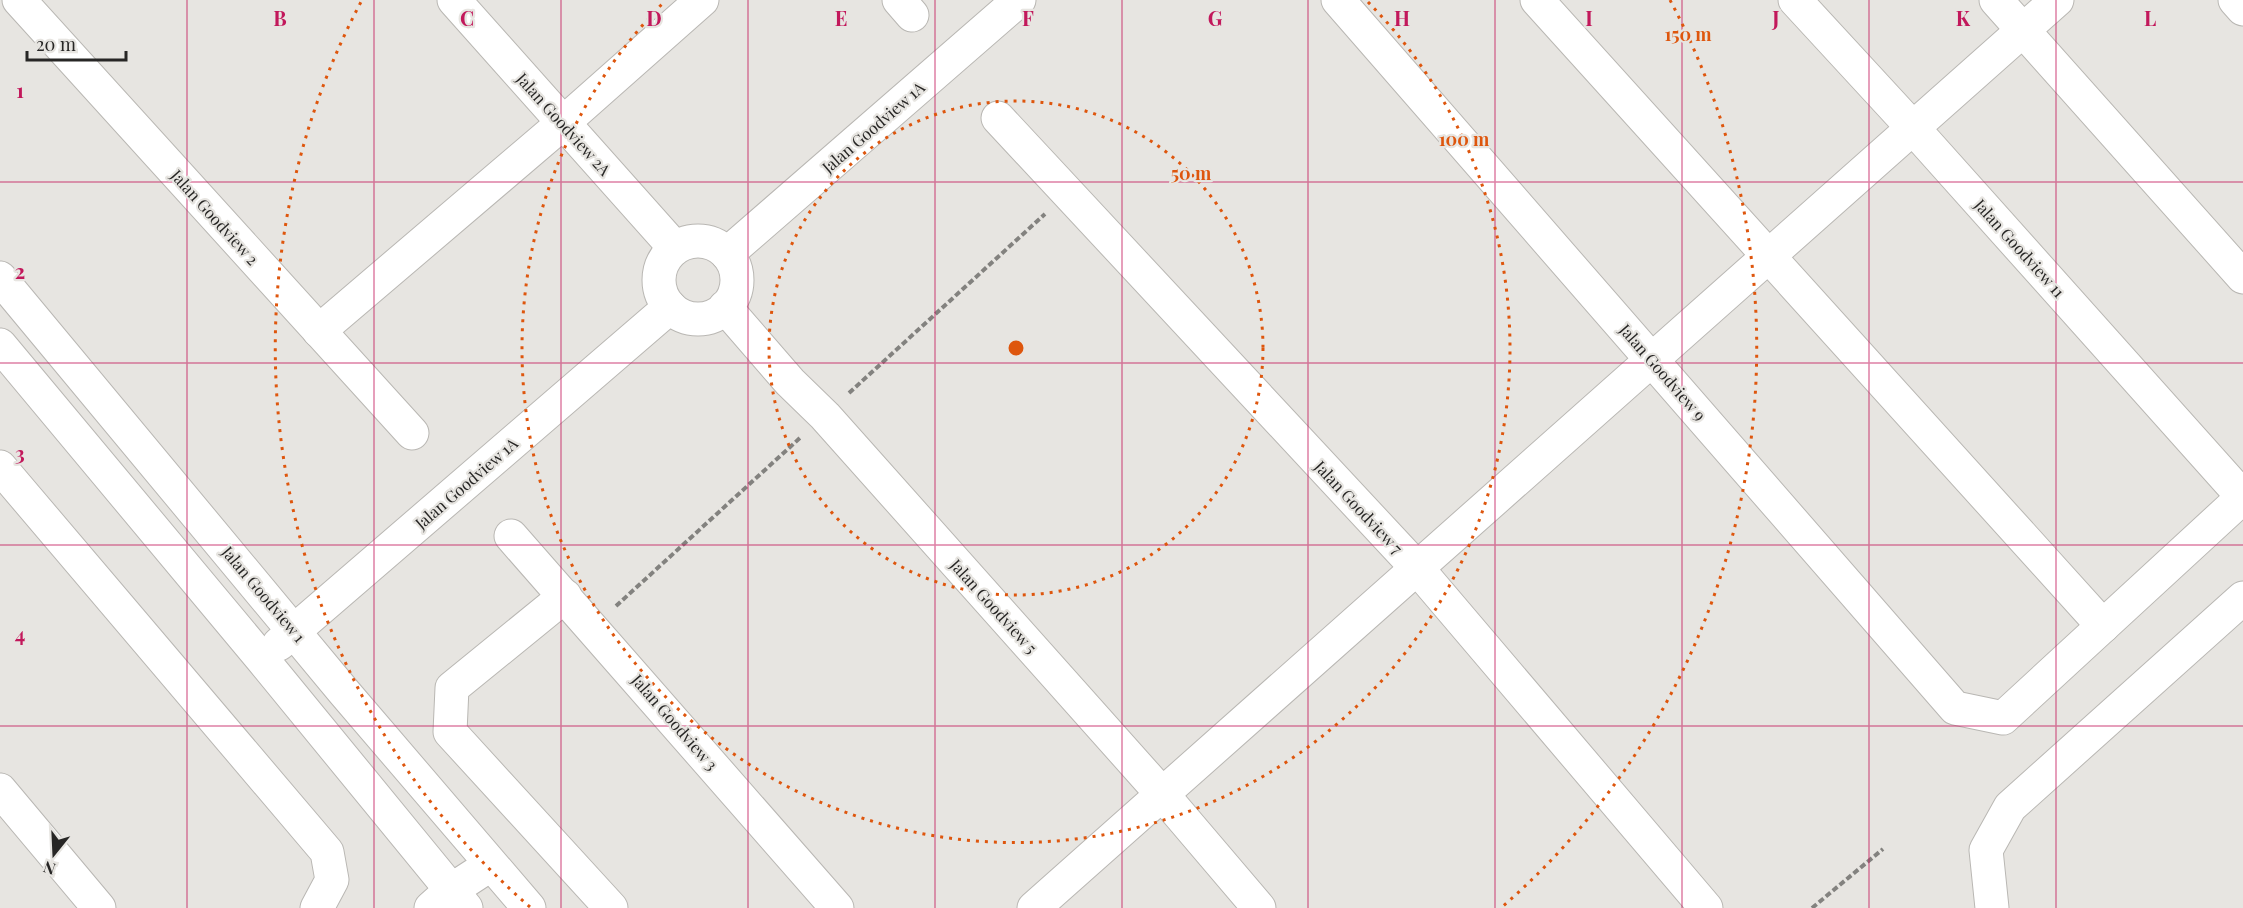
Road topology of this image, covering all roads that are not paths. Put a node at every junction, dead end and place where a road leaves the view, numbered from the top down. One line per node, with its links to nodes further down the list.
1 (18, 0): 24 (street, Jalan Goodview 2)
2 (454, 0): 14 (street, Jalan Goodview 2A)
3 (702, 0): 14 (street)
4 (1019, 0): 17 (street, Jalan Goodview 1A)
5 (1338, 0): 26 (street, Jalan Goodview 9)
6 (1537, 0): 18 (street)
7 (1795, 0): 15 (street, Jalan Goodview 11)
8 (1996, 0): 12 (street)
9 (2057, 0): 12 (street)
10 (2235, 0): 11 (street)
11 (2243, 9)
12 (2023, 30): 15 (street); 19 (street)
13 (998, 118): 31 (street, Jalan Goodview 7)
14 (563, 123): 16 (street, Jalan Goodview 2A); 24 (street)
15 (1913, 128): 18 (street); 29 (street, Jalan Goodview 11)
16 (675, 249): 17 (street); 21 (street)
17 (727, 254): 22 (street)
18 (1768, 256): 26 (street); 34 (street)
19 (2243, 277)
20 (0, 278): 23 (street, Jalan Goodview 1)
21 (670, 307): 22 (street); 35 (street, Jalan Goodview 1A)
22 (725, 308): 38 (street, Jalan Goodview 5)
23 (39, 324): 25 (street); 35 (street, Jalan Goodview 1)
24 (319, 331): 27 (street, Jalan Goodview 2)
25 (2, 352): 36 (street)
26 (1652, 359): 31 (street); 34 (street, Jalan Goodview 9)
27 (412, 433)
28 (0, 467): 42 (street)
29 (2243, 497): 34 (street)
30 (512, 536): 32 (street, Jalan Goodview 3)
31 (1416, 568): 38 (street); 48 (street, Jalan Goodview 7)
32 (565, 596): 44 (street); 45 (street, Jalan Goodview 3)
33 (2243, 598): 49 (street)
34 (2103, 626)
35 (294, 630): 36 (street, Jalan Goodview 1A); 39 (street, Jalan Goodview 1)
36 (262, 659): 40 (street)
37 (0, 790): 41 (street)
38 (1162, 794): 46 (street); 47 (street, Jalan Goodview 5)
39 (490, 865): 40 (street); 43 (street, Jalan Goodview 1)
40 (449, 902)
41 (99, 908)
42 (316, 908)
43 (529, 908)
44 (612, 908)
45 (837, 908)
46 (1034, 908)
47 (1259, 908)
48 (1706, 908)
49 (1992, 908)

